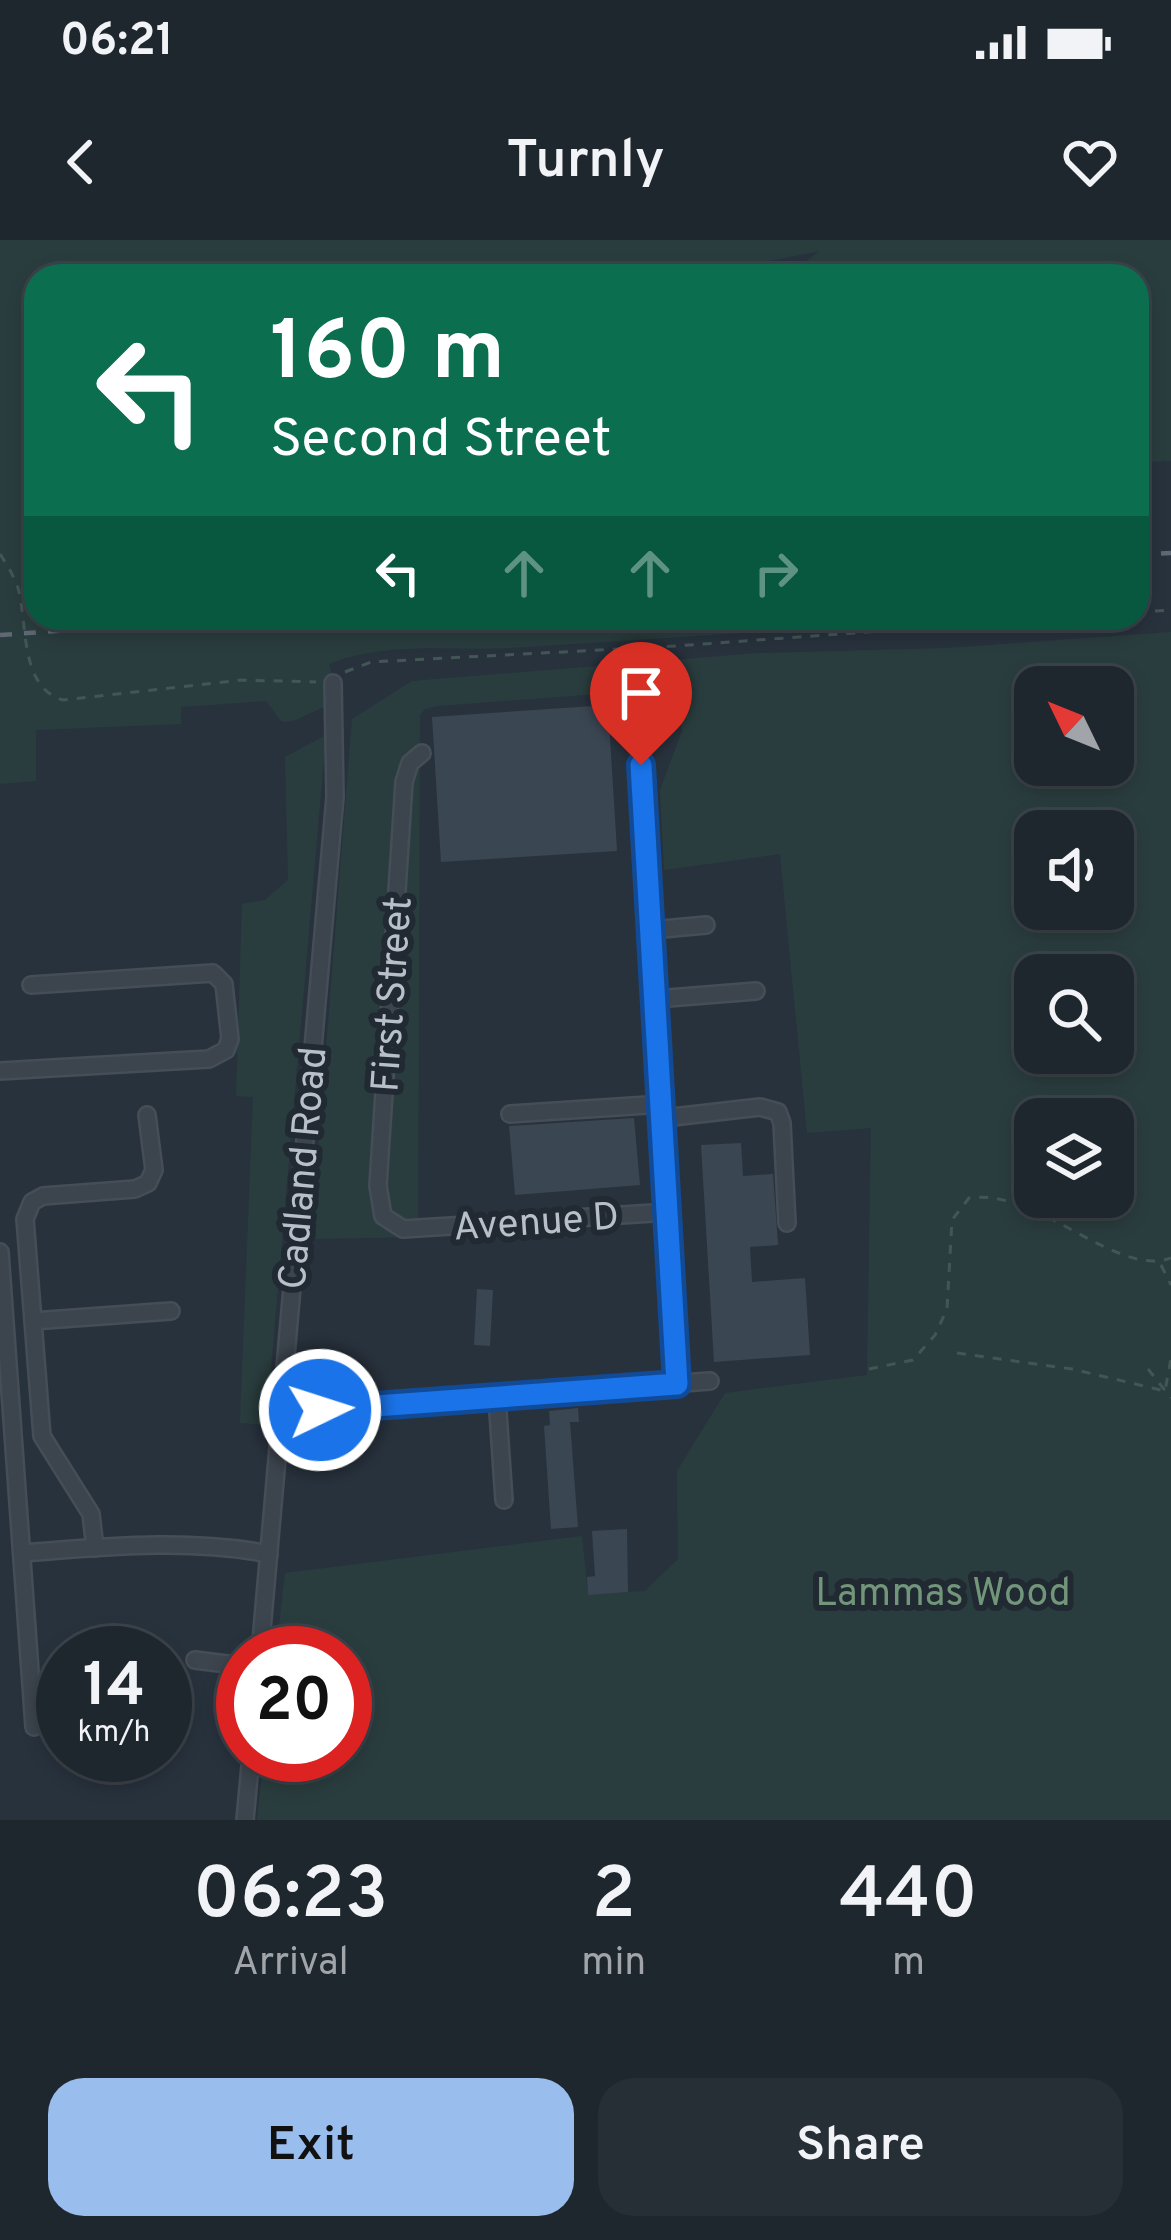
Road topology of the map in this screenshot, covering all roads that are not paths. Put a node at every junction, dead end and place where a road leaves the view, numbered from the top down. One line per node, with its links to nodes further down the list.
1 (334, 683): 22 (street, Cadland Road)
2 (638, 718): 5 (street)
3 (422, 753): 15 (street, First Street)
4 (706, 925): 5 (street)
5 (652, 930): 8 (street)
6 (32, 985): 9 (street)
7 (756, 991): 8 (street)
8 (656, 999): 10 (street)
9 (0, 1071)
10 (663, 1111): 11 (street); 13 (street); 14 (street)
11 (510, 1114)
12 (146, 1115): 18 (street)
13 (669, 1212): 15 (street, Avenue D); 20 (street)
14 (787, 1223)
15 (403, 1229)
16 (0, 1252): 25 (street)
17 (171, 1311): 18 (street)
18 (34, 1321): 24 (street)
19 (710, 1381): 20 (street)
20 (677, 1384): 21 (street)
21 (497, 1399): 22 (street); 23 (street)
22 (281, 1410): 26 (street, Cadland Road)
23 (504, 1500)
24 (95, 1548): 25 (street); 26 (street)
25 (22, 1553): 30 (street)
26 (268, 1554): 27 (street, Cadland Road)
27 (262, 1626)
28 (195, 1660): 29 (street)
29 (216, 1663)
30 (34, 1727)
31 (249, 1782): 32 (street)
32 (245, 1820)

